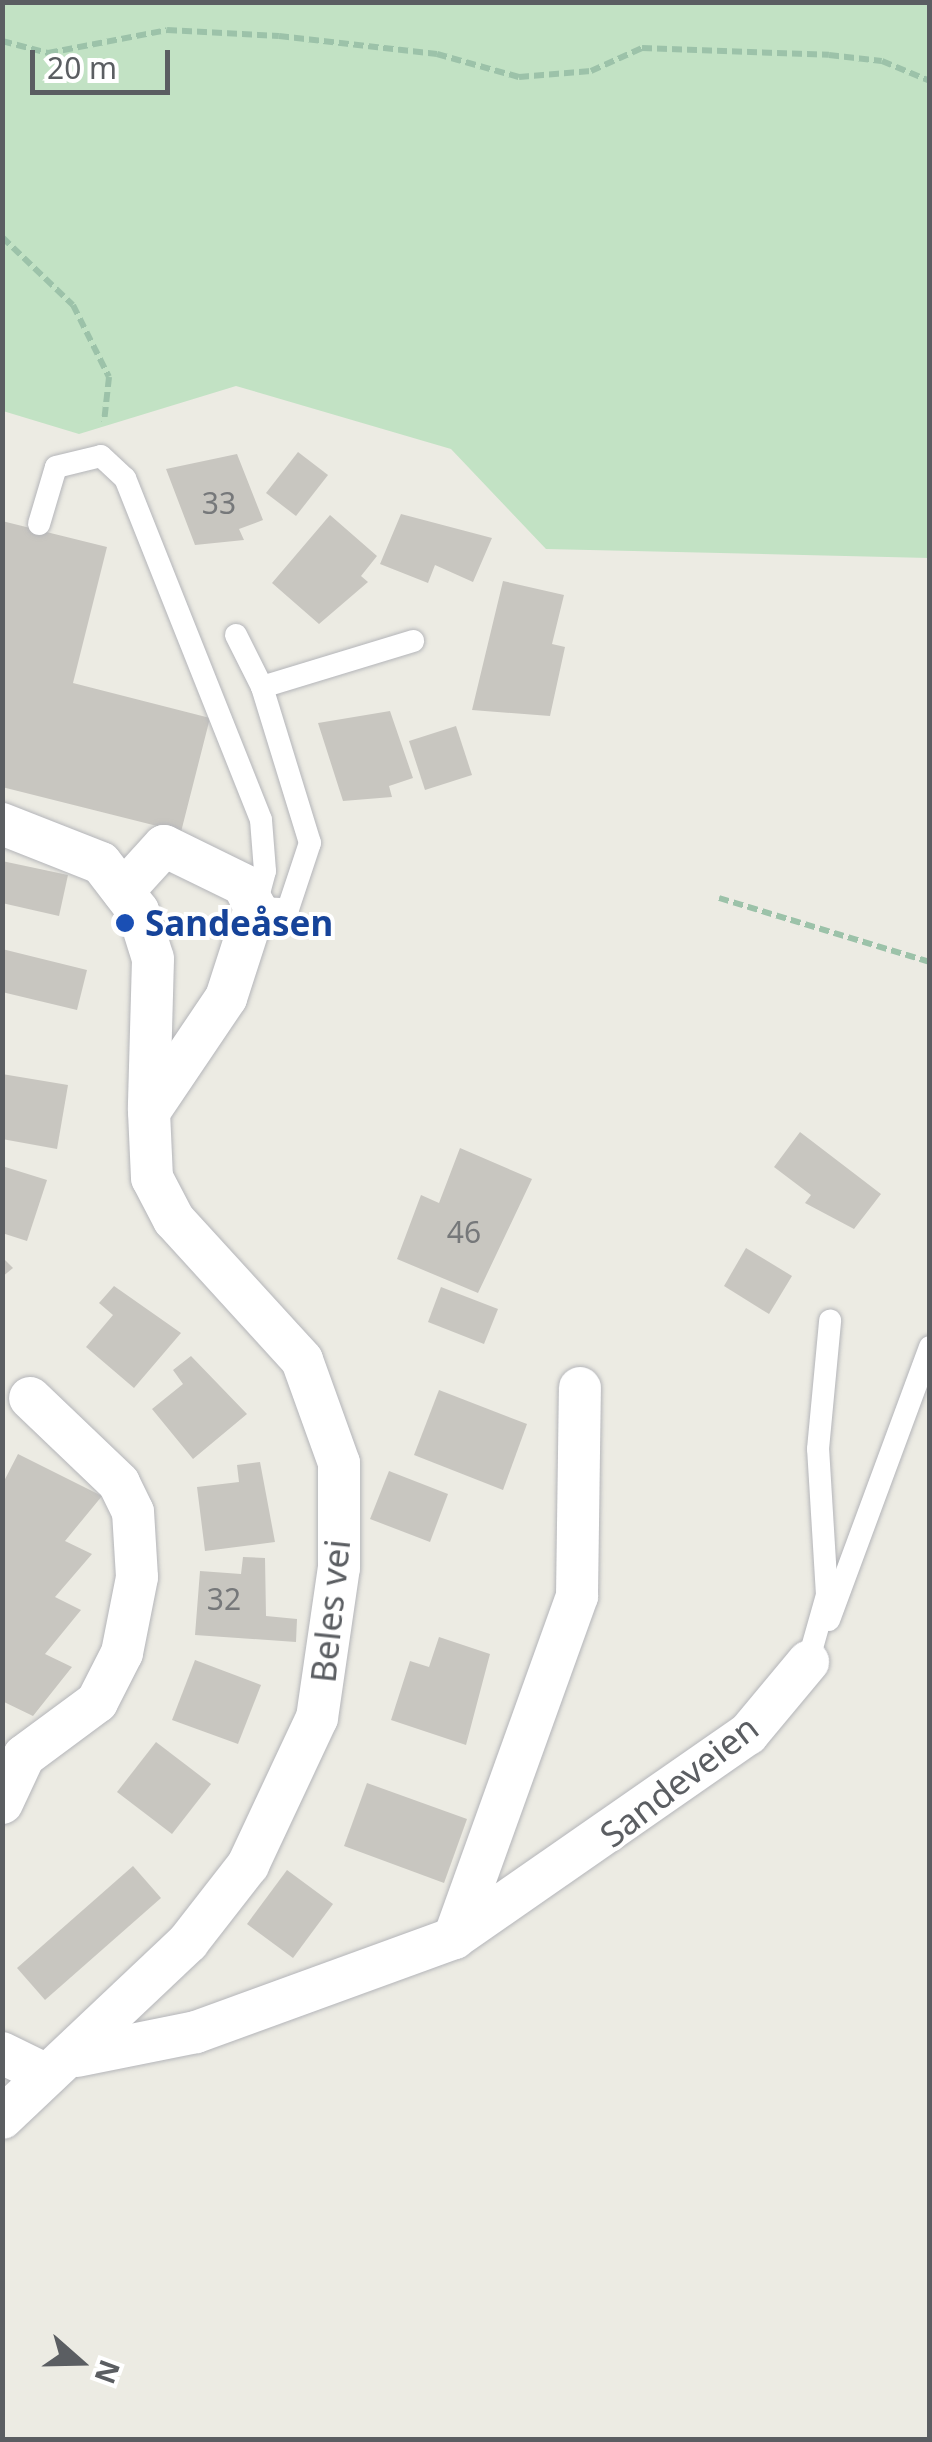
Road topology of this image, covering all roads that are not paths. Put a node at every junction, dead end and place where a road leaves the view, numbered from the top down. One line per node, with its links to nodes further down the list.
1 (39, 524): 7 (lane)
2 (236, 635): 4 (lane)
3 (413, 641): 4 (lane)
4 (262, 687): 7 (lane)
5 (2, 824): 6 (street, Beles vei)
6 (123, 891): 7 (street); 8 (street, Beles vei)
7 (255, 908): 8 (street)
8 (149, 1112): 17 (street, Beles vei)
9 (830, 1321): 13 (lane)
10 (930, 1346): 13 (lane, Sandeveien)
11 (580, 1388): 16 (street)
12 (30, 1398): 14 (street)
13 (808, 1662): 16 (street, Sandeveien)
14 (13, 1749): 15 (street)
15 (2, 1803)
16 (454, 1938): 17 (street, Sandeveien)
17 (29, 2063): 18 (street, Beles vei)
18 (2, 2118)

